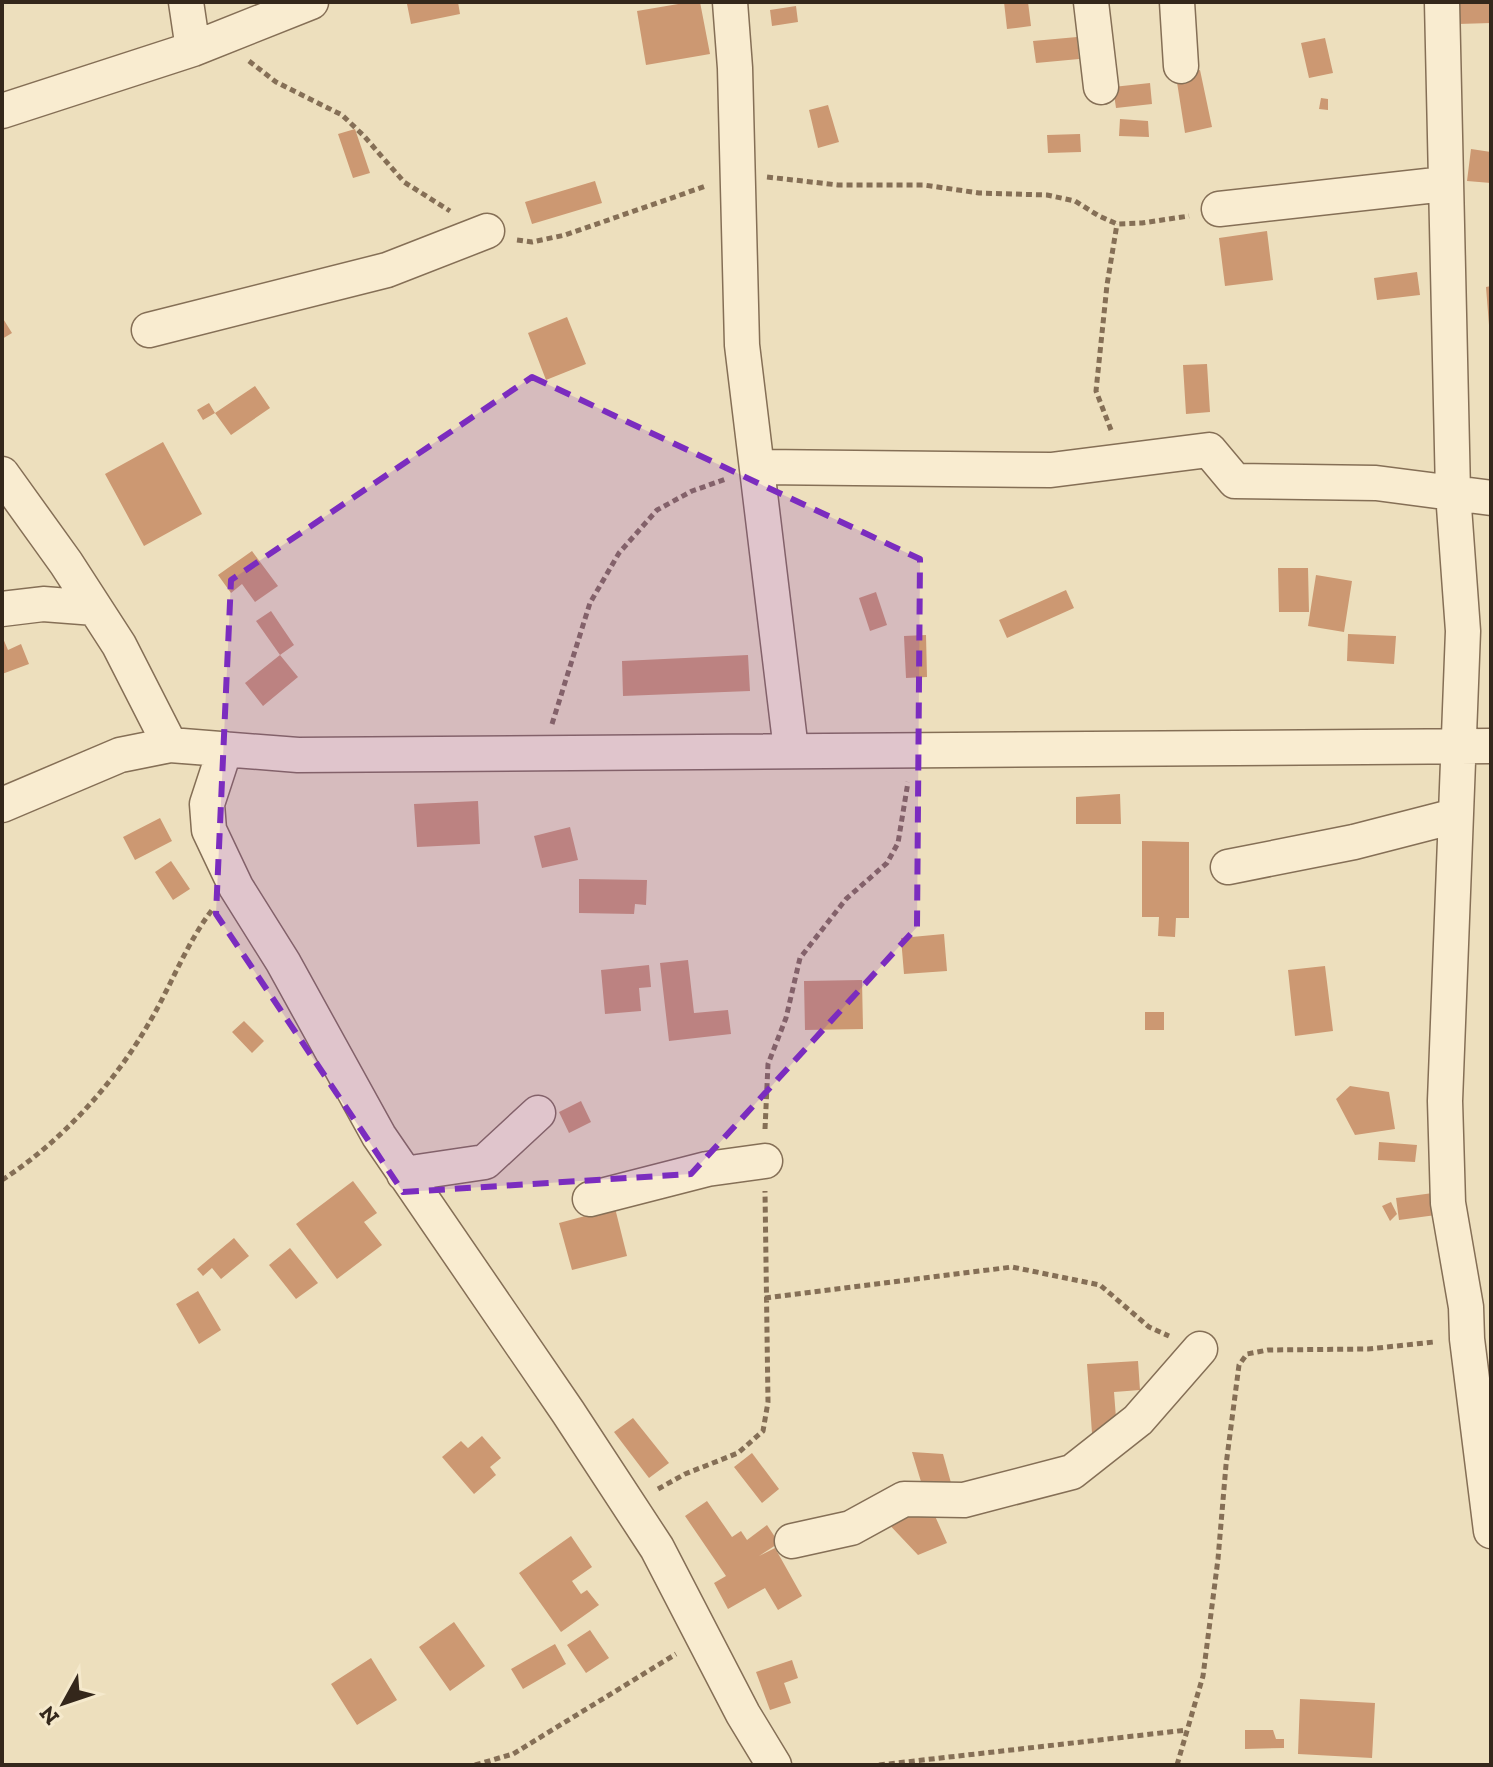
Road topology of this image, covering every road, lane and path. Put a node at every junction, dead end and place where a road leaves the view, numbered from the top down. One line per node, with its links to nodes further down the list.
1 (186, 2): 7 (street)
2 (311, 2): 7 (street)
3 (730, 2): 11 (street)
4 (1091, 2): 9 (street)
5 (1177, 2): 8 (street)
6 (1442, 2): 12 (street)
7 (206, 44): 10 (street); 15 (path)
8 (1181, 66)
9 (1101, 87)
10 (2, 111)
11 (738, 177): 14 (path); 15 (path); 18 (street)
12 (1445, 184): 13 (street); 20 (street)
13 (1219, 209): 14 (path)
14 (1117, 224): 17 (path)
15 (487, 231): 16 (street)
16 (149, 330)
17 (1123, 459): 18 (street); 20 (street)
18 (757, 467): 28 (street); 29 (path)
19 (2, 474): 22 (street)
20 (1453, 493): 21 (street); 25 (street)
21 (1491, 498)
22 (95, 608): 23 (street); 24 (street)
23 (2, 609)
24 (170, 745): 27 (street); 30 (street)
25 (1457, 745): 26 (street); 28 (street); 31 (street)
26 (1491, 746)
27 (225, 749): 29 (street); 33 (street)
28 (791, 750): 29 (street)
29 (546, 752)
30 (2, 805)
31 (1455, 816): 32 (street); 40 (street)
32 (1228, 867)
33 (233, 882): 36 (street); 37 (path)
34 (538, 1113): 36 (street)
35 (765, 1161): 38 (street)
36 (404, 1174): 45 (street)
37 (2, 1180)
38 (590, 1199)
39 (765, 1298): 41 (path)
40 (1467, 1339): 42 (path); 43 (street)
41 (1200, 1349): 42 (path); 44 (street)
42 (1247, 1354): 46 (path)
43 (1491, 1531)
44 (792, 1541)
45 (704, 1637): 47 (path); 48 (street)
46 (1187, 1730): 49 (path); 50 (path)
47 (475, 1765)
48 (774, 1765)
49 (879, 1765)
50 (1177, 1765)

